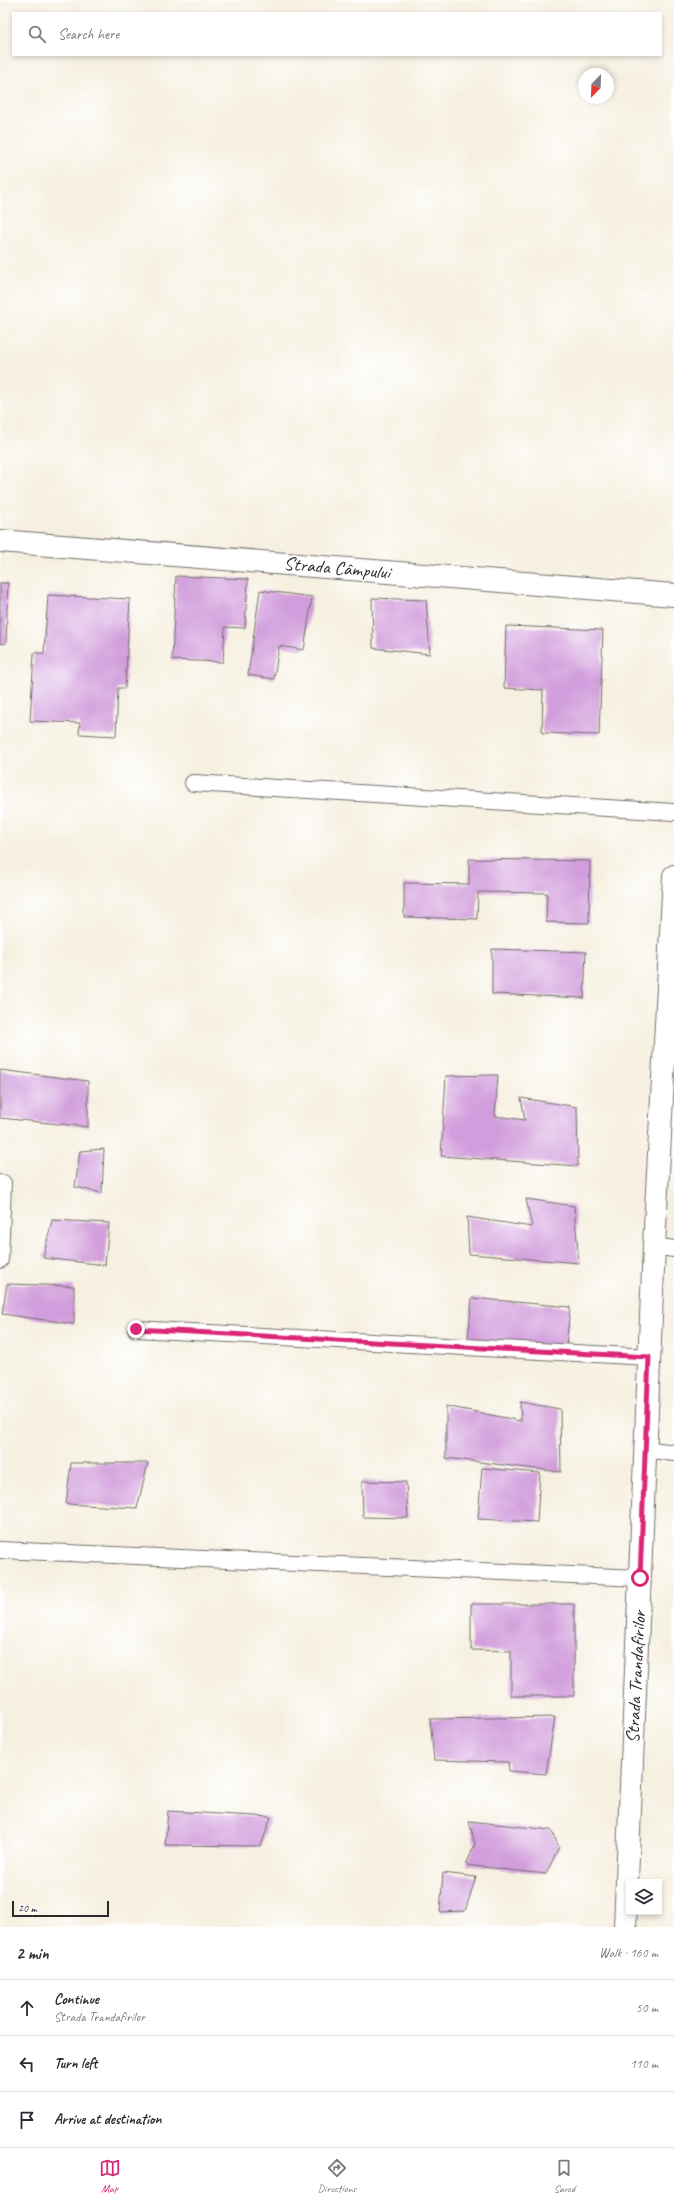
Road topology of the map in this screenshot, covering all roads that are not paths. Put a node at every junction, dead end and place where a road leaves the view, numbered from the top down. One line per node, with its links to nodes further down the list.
1 (0, 541): 2 (main road, Strada Câmpului)
2 (674, 595)
3 (193, 783): 4 (lane)
4 (674, 812)
5 (674, 876): 6 (main road, Strada Trandafirilor)
6 (672, 937): 7 (main road, Strada Trandafirilor)
7 (667, 1149): 9 (main road, Strada Trandafirilor)
8 (0, 1183): 10 (lane)
9 (664, 1247): 12 (main road, Strada Trandafirilor)
10 (0, 1260)
11 (136, 1329): 12 (lane)
12 (649, 1357): 13 (main road, Strada Trandafirilor)
13 (645, 1449): 14 (lane); 16 (main road, Strada Trandafirilor)
14 (674, 1453)
15 (0, 1550): 16 (lane)
16 (640, 1578): 17 (main road, Strada Trandafirilor)
17 (624, 1927)

